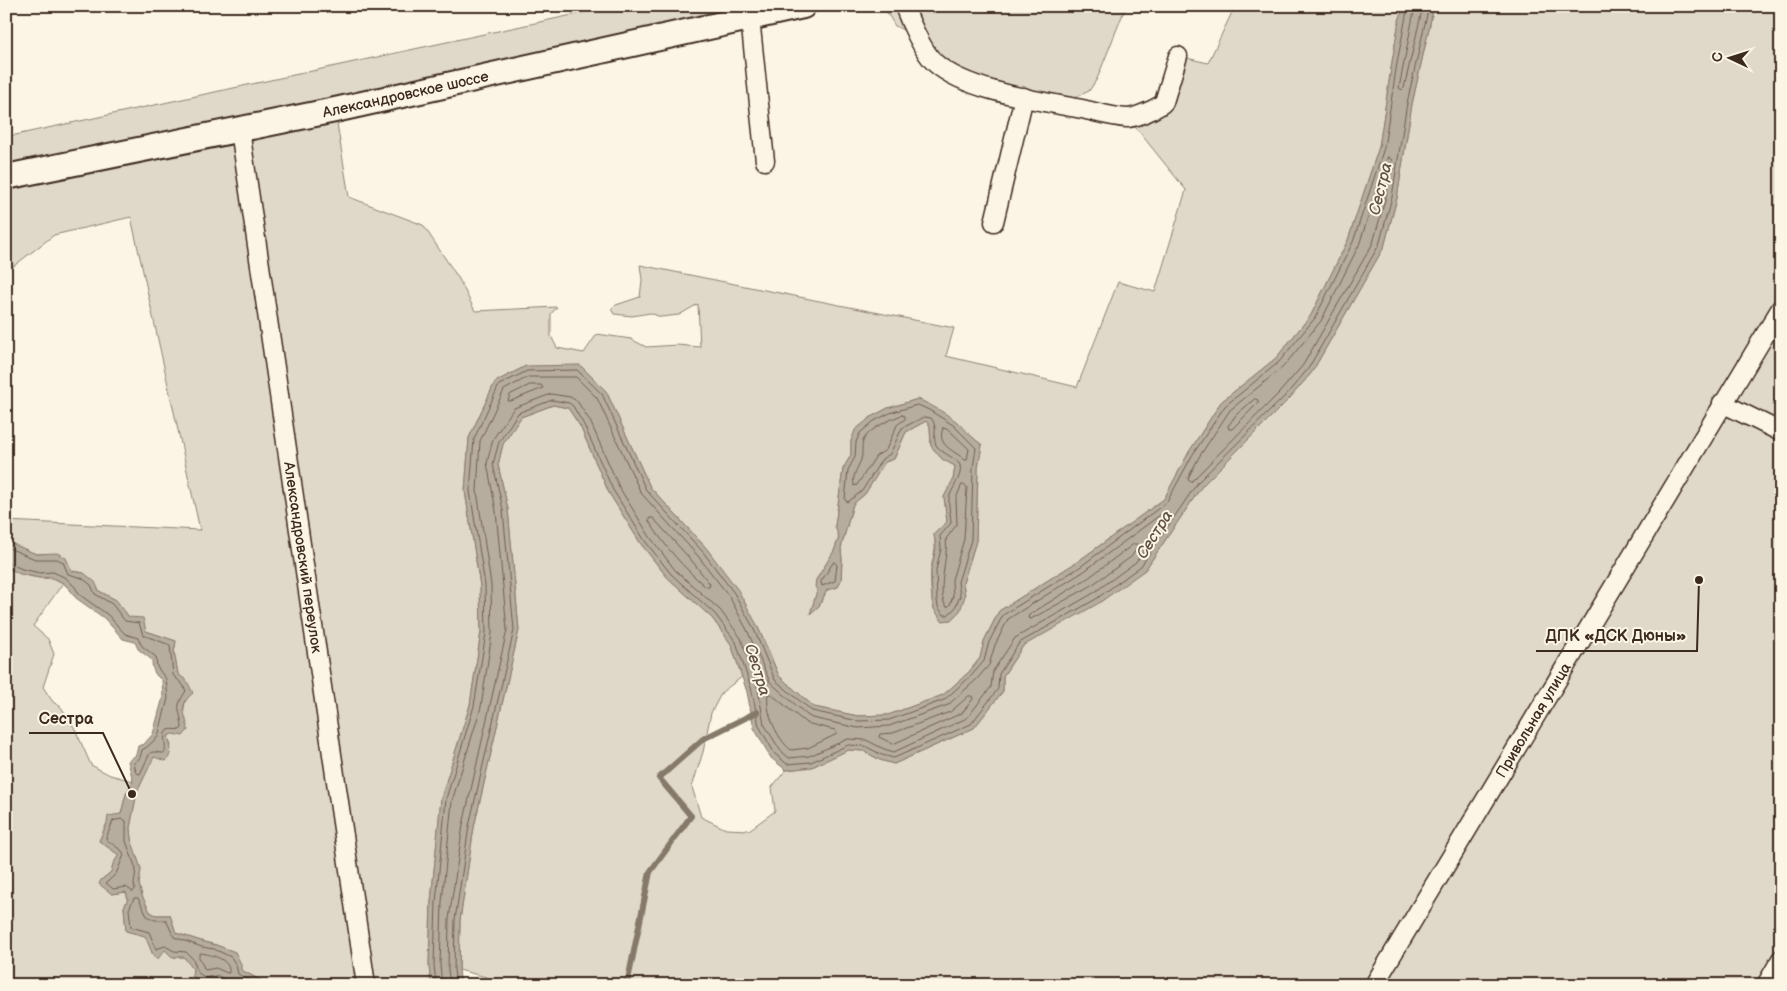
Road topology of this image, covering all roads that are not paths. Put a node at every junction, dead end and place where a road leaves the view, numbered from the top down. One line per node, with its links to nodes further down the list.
1 (803, 6): 3 (street, Александровское шоссе)
2 (904, 6): 5 (street)
3 (750, 18): 6 (street, Александровское шоссе); 7 (street)
4 (1178, 56): 5 (street)
5 (1024, 97): 9 (street)
6 (240, 130): 8 (street, Александровское шоссе); 14 (street, Александровский переулок)
7 (765, 161)
8 (6, 177)
9 (994, 222)
10 (1781, 308): 11 (street, Привольная улица)
11 (1722, 403): 12 (street); 15 (street, Привольная улица)
12 (1781, 432)
13 (1781, 959): 16 (street)
14 (366, 985)
15 (1374, 985)
16 (1766, 985)

